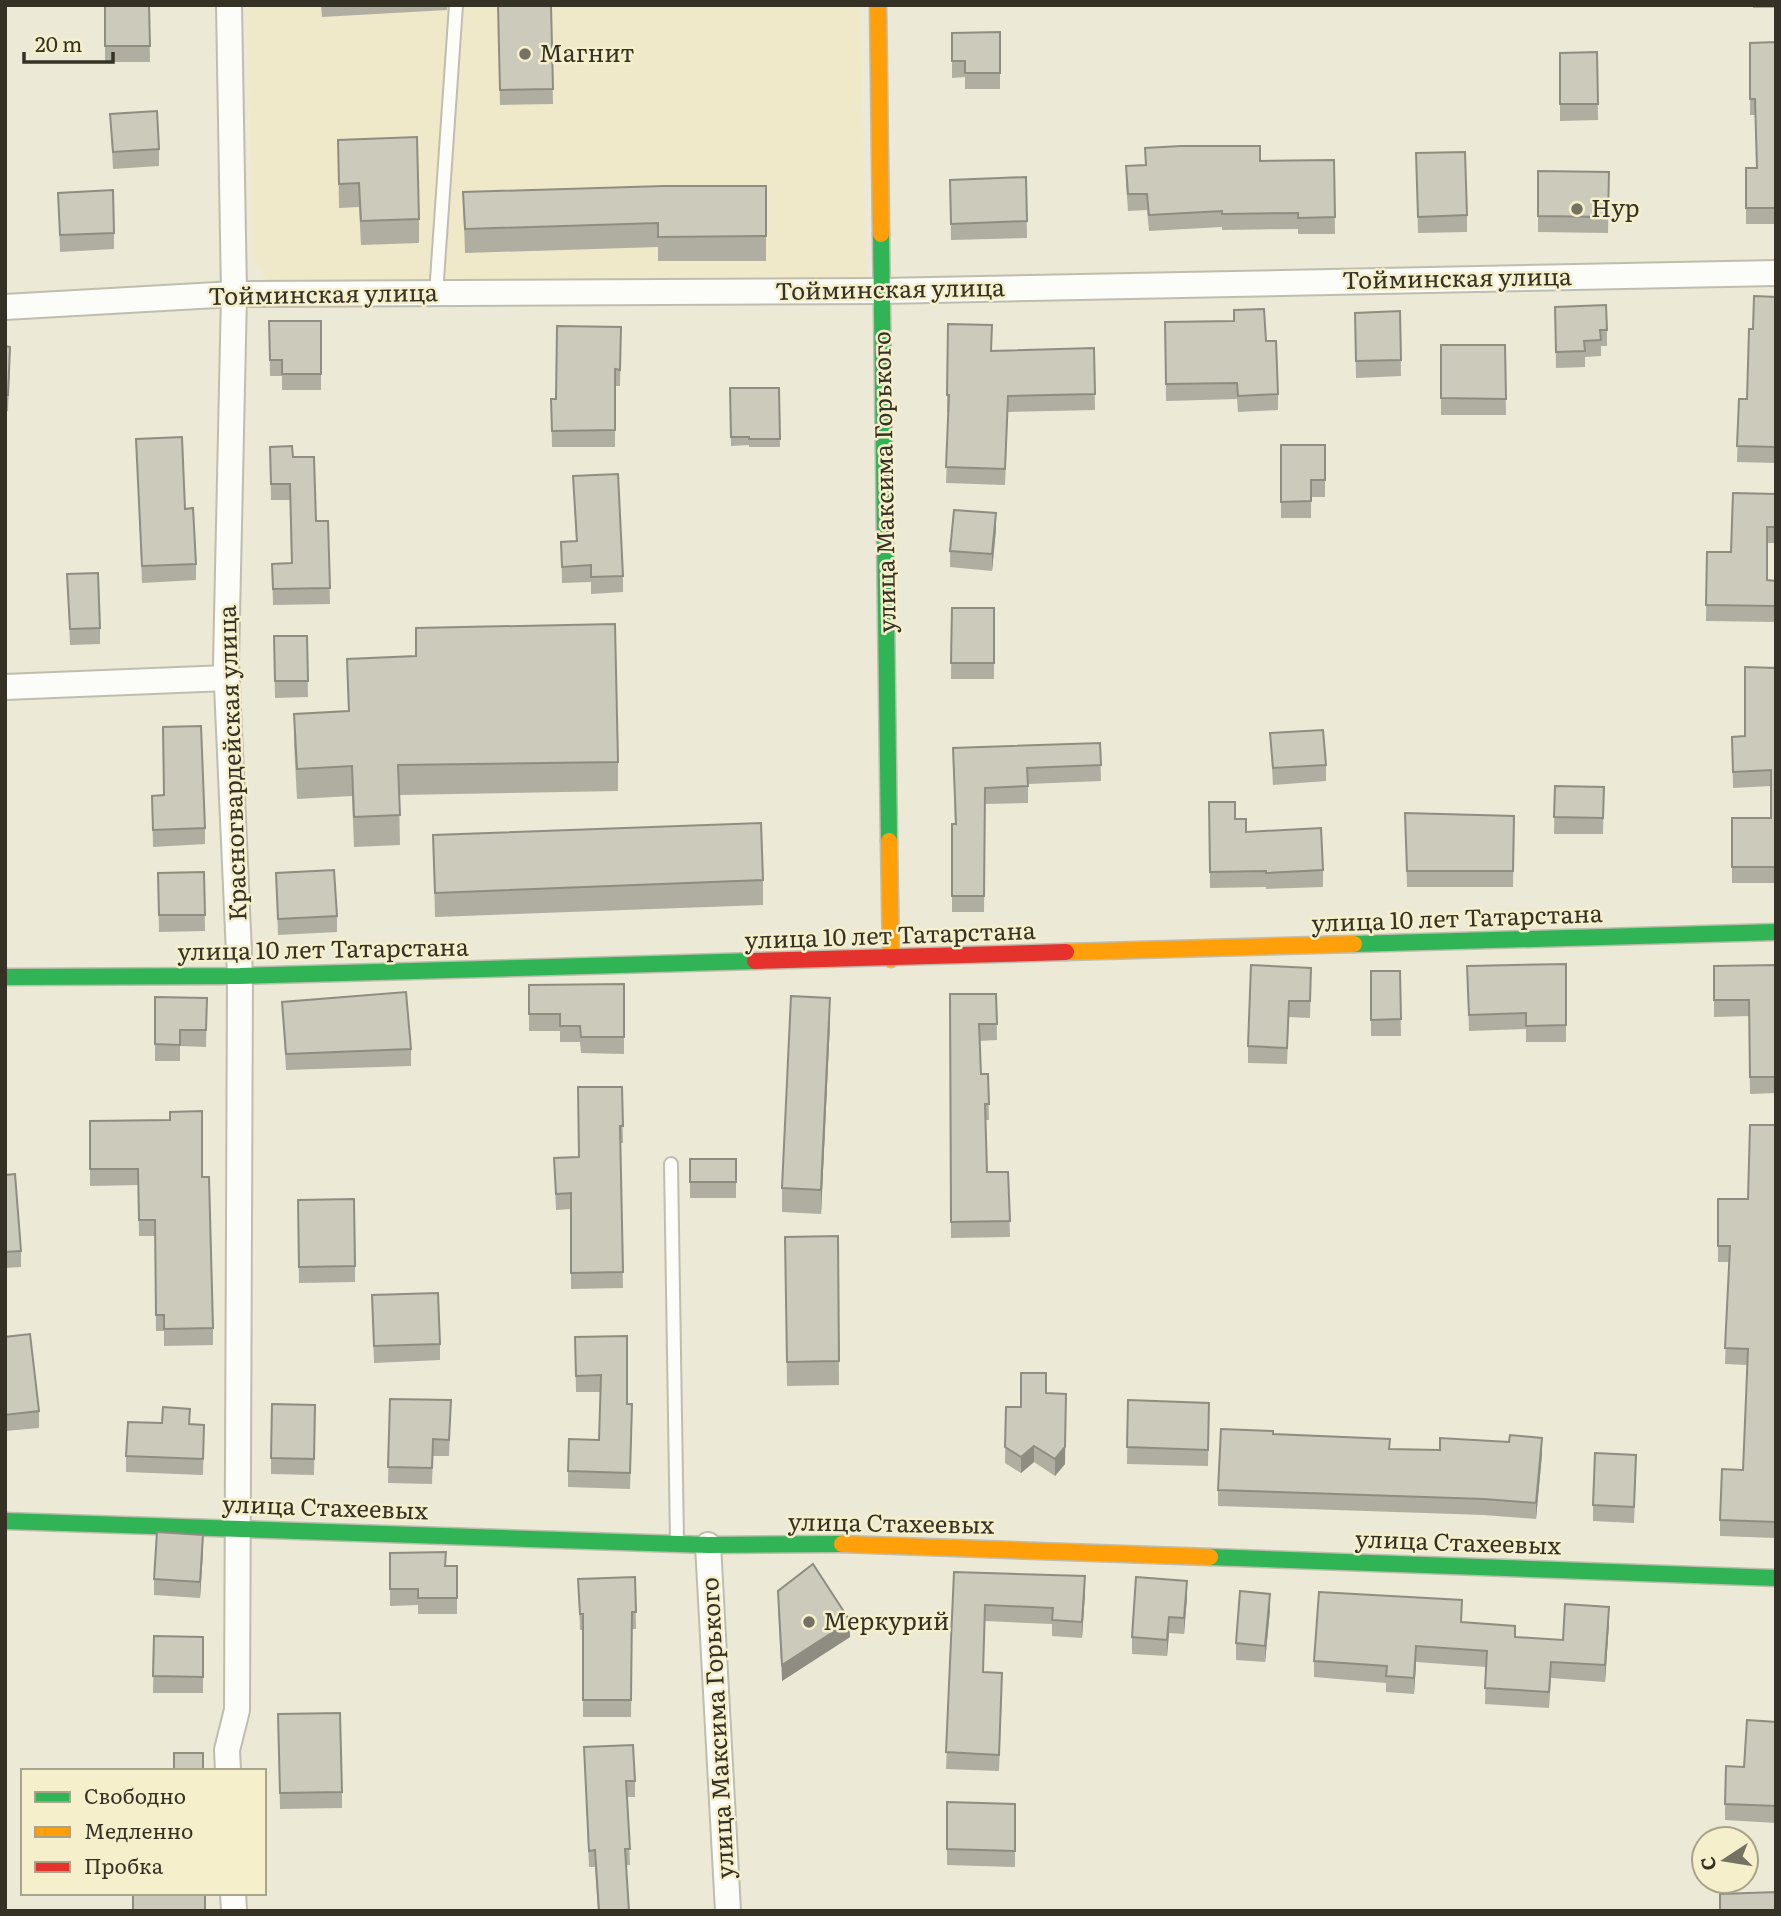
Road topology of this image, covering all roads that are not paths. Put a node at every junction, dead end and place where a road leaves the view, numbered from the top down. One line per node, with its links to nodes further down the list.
1 (229, 5): 7 (street, Красногвардейская улица)
2 (456, 5): 6 (lane)
3 (878, 5): 5 (street, улица Максима Горького)
4 (1776, 273): 5 (street, Тойминская улица)
5 (882, 291): 6 (street, Тойминская улица); 12 (street, улица Максима Горького)
6 (436, 293): 7 (street, Тойминская улица)
7 (234, 294): 8 (street, Тойминская улица); 9 (street, Красногвардейская улица)
8 (5, 307)
9 (227, 678): 10 (street); 13 (street, Красногвардейская улица)
10 (5, 687)
11 (1776, 932): 12 (street, улица 10 лет Татарстана)
12 (891, 959): 13 (street, улица 10 лет Татарстана)
13 (240, 976): 14 (street, улица 10 лет Татарстана); 17 (street, Красногвардейская улица)
14 (5, 977)
15 (671, 1164): 18 (lane)
16 (5, 1521): 17 (street, улица Стахеевых)
17 (238, 1527): 18 (street, улица Стахеевых); 21 (street, Красногвардейская улица)
18 (677, 1544): 19 (street, улица Стахеевых)
19 (708, 1545): 20 (street, улица Стахеевых); 22 (street, улица Максима Горького)
20 (1776, 1578)
21 (228, 1769)
22 (728, 1911)

